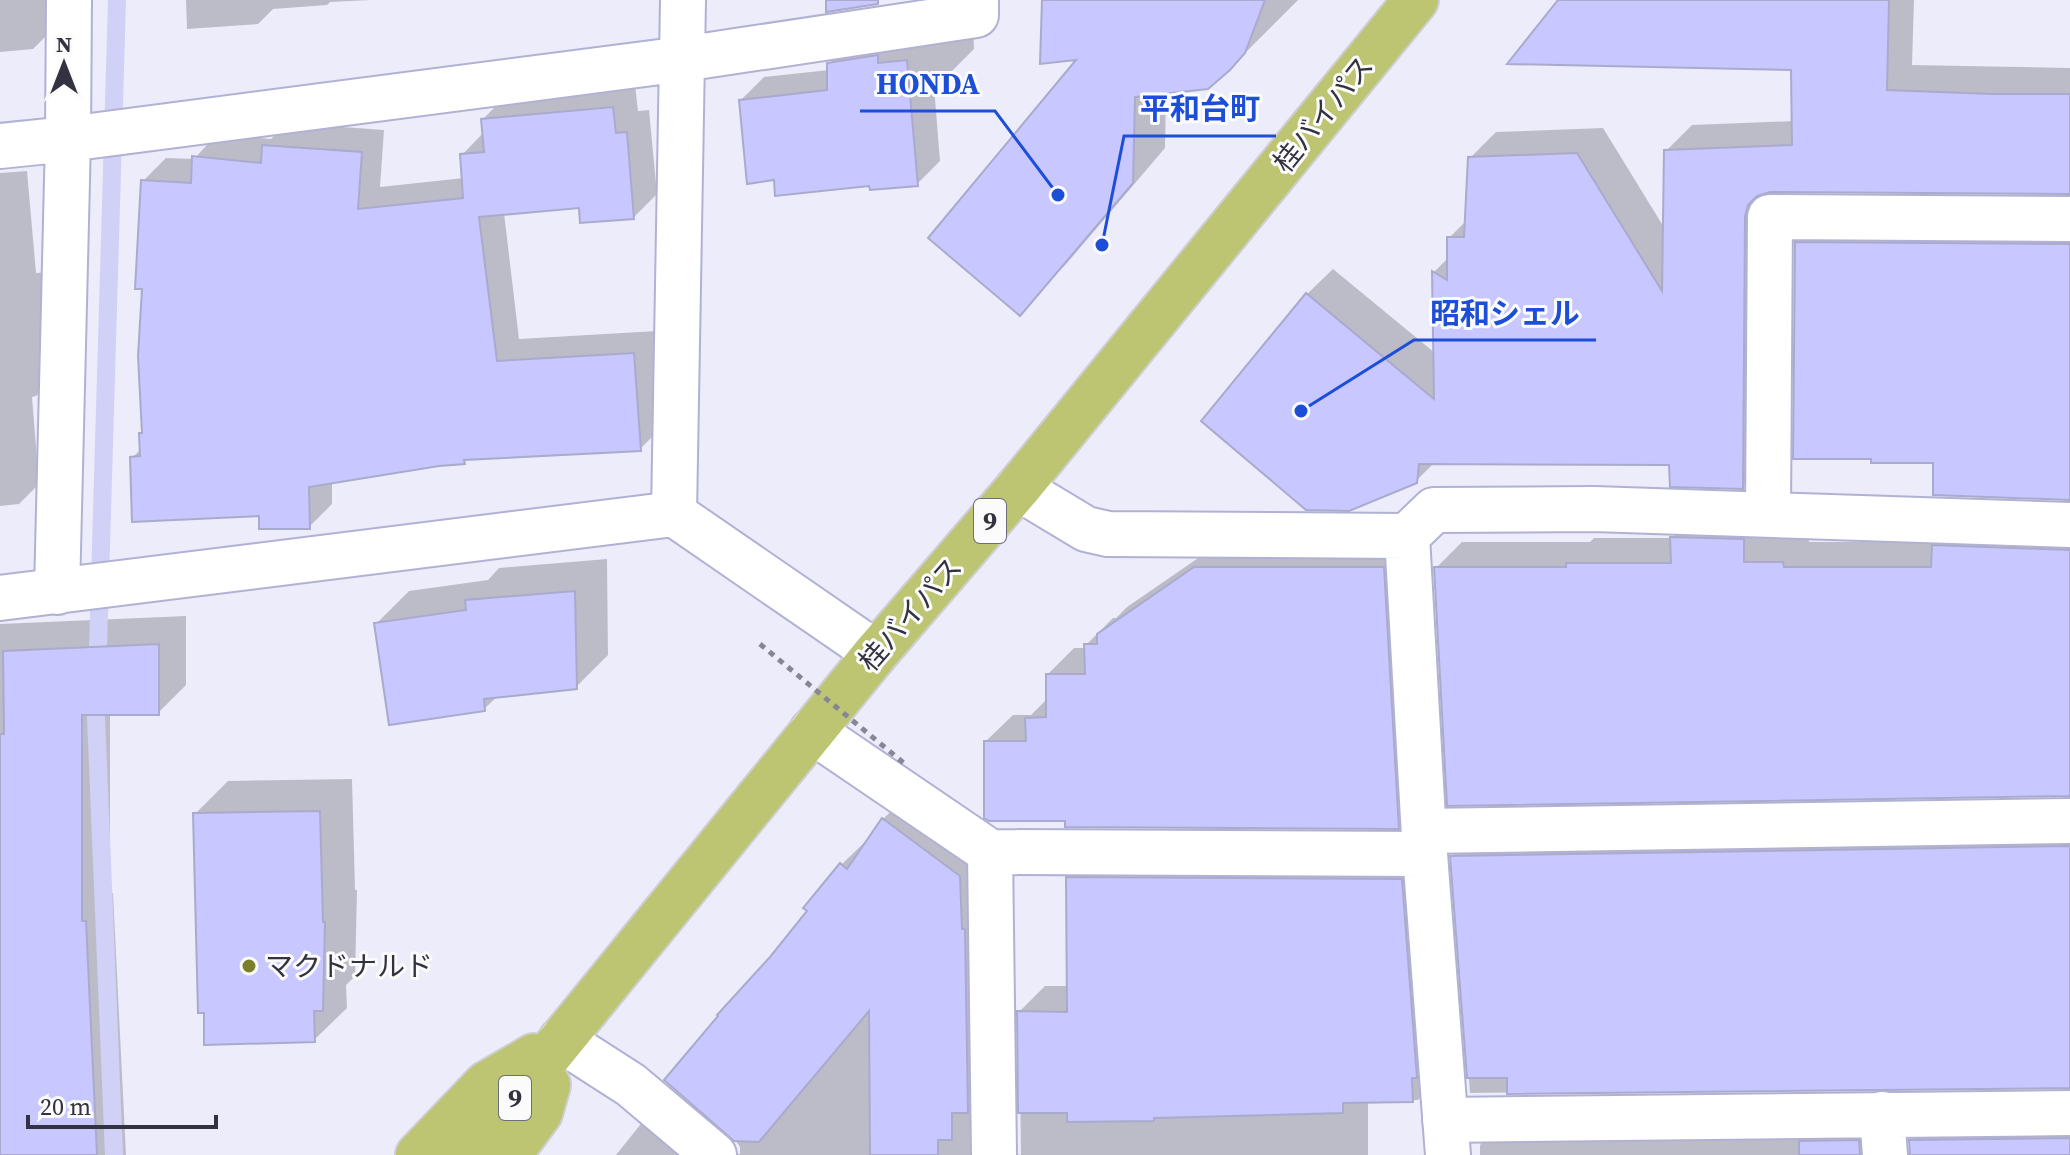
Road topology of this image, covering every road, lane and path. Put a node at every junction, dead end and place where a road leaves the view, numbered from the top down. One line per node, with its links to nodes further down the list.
1 (69, 0): 6 (street)
2 (683, 0): 5 (street)
3 (976, 0): 5 (street)
4 (1416, 0): 9 (highway, 桂バイパス / 9)
5 (683, 59): 6 (street); 10 (street)
6 (68, 139): 7 (street); 14 (street)
7 (0, 146)
8 (2070, 219): 11 (street)
9 (1018, 488): 13 (street); 17 (highway, 桂バイパス / 9)
10 (674, 514): 14 (street); 17 (street)
11 (1768, 514): 12 (street); 13 (street)
12 (2070, 525)
13 (1407, 536): 21 (street)
14 (57, 592): 15 (street)
15 (0, 598)
16 (760, 644): 19 (path, bridge)
17 (876, 653): 18 (highway, 桂バイパス / 9)
18 (812, 731): 22 (street); 23 (highway, 桂バイパス / 9)
19 (905, 764)
20 (2070, 821): 21 (street)
21 (1424, 842): 22 (street); 27 (street)
22 (990, 852): 32 (street)
23 (561, 1040): 28 (highway); 29 (highway, 桂バイパス / 9); 30 (highway); 31 (street)
24 (2070, 1113): 25 (street)
25 (1884, 1135): 26 (street)
26 (1644, 1136): 27 (street)
27 (1447, 1137)
28 (418, 1155)
29 (468, 1155)
30 (509, 1155)
31 (714, 1155)
32 (994, 1155)

